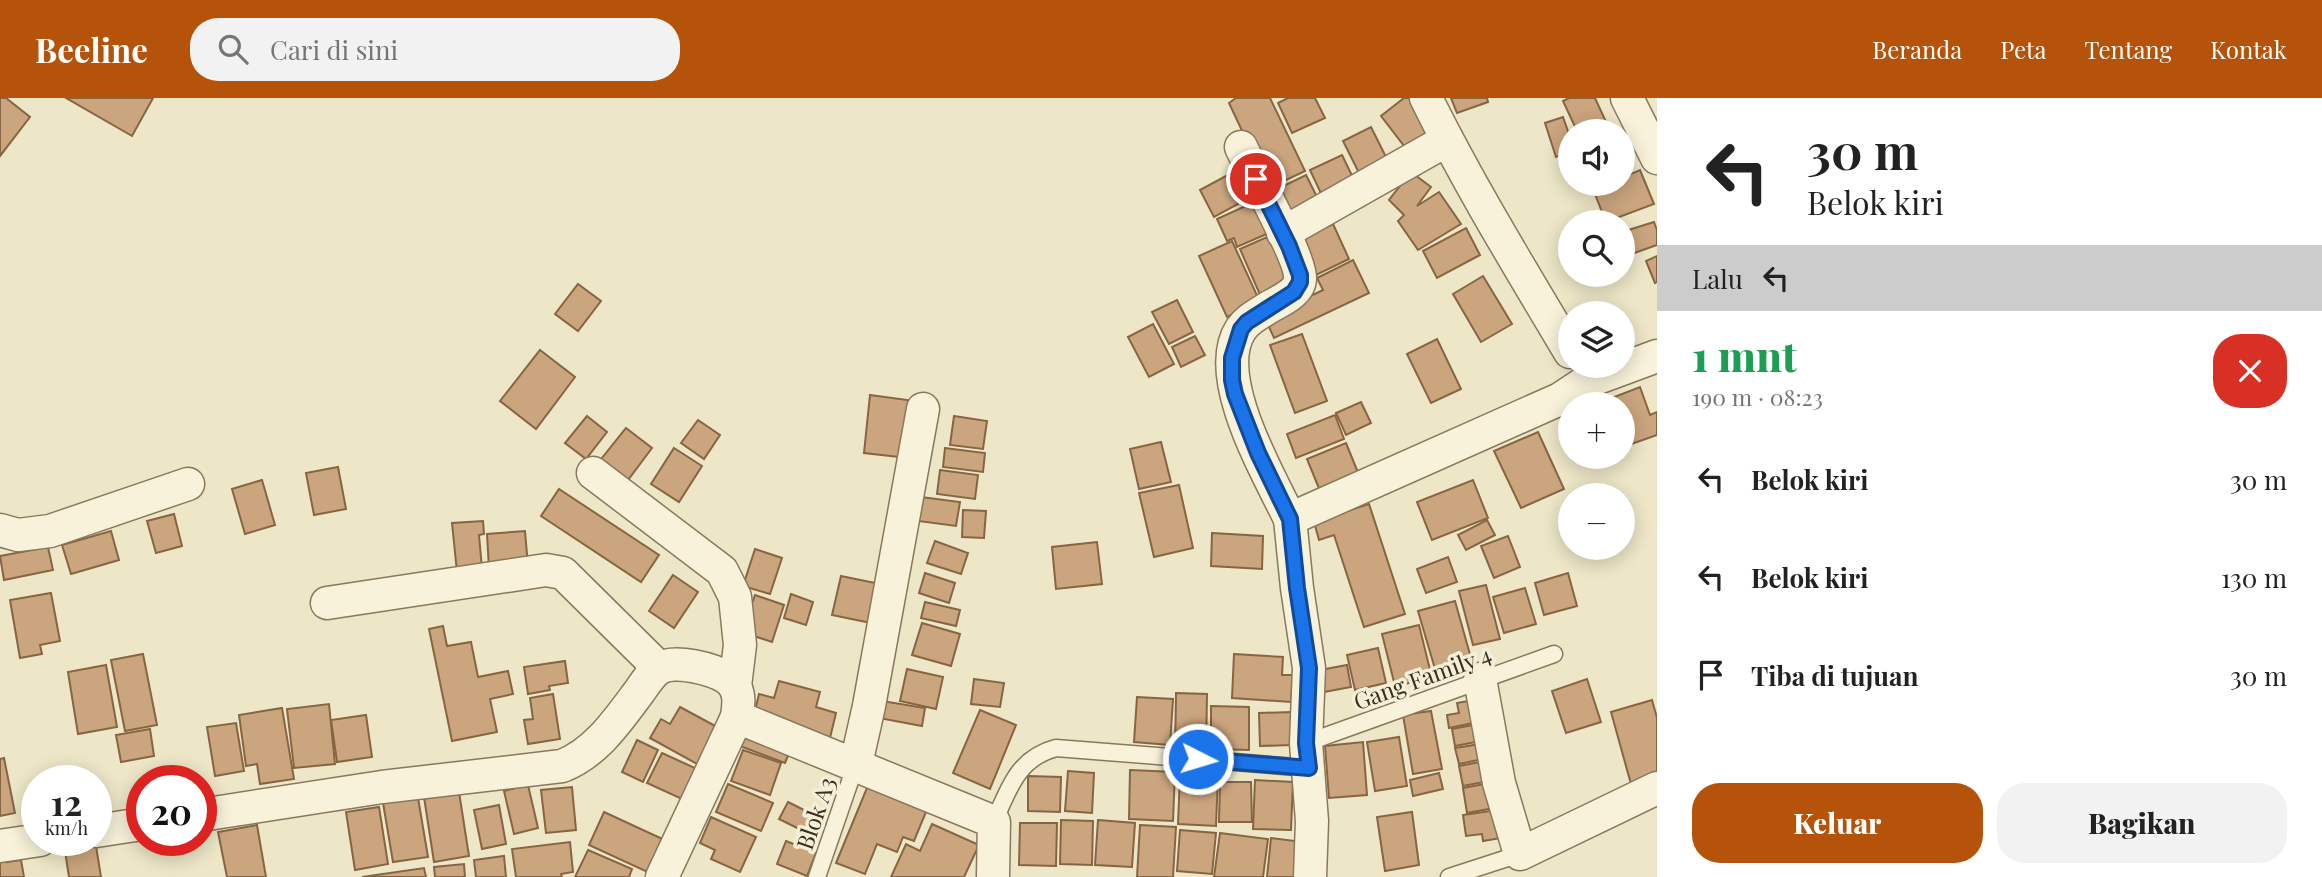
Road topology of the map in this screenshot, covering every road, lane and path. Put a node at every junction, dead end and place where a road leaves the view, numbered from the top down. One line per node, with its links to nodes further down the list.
1 (1426, 98): 3 (street)
2 (1627, 98): 5 (street)
3 (1447, 140): 6 (street); 7 (street)
4 (1241, 147): 6 (street)
5 (1657, 158)
6 (1283, 233): 14 (street)
7 (1558, 332)
8 (1657, 356): 9 (street)
9 (1635, 361)
10 (1578, 378): 14 (street)
11 (923, 409): 23 (street)
12 (593, 473): 20 (street)
13 (188, 484): 15 (street)
14 (1290, 519): 22 (street)
15 (0, 530)
16 (327, 603): 18 (street)
17 (1554, 654): 19 (lane, Gang Family 4)
18 (659, 668): 20 (street); 25 (street)
19 (1480, 680): 22 (lane, Gang Family 4); 29 (street)
20 (735, 686): 21 (street)
21 (737, 717): 23 (street); 30 (street)
22 (1307, 755): 26 (lane); 33 (street)
23 (856, 764): 26 (street); 31 (lane, Blok A3)
24 (1657, 788): 29 (street)
25 (217, 813)
26 (995, 822): 32 (street)
27 (21, 843): 28 (street)
28 (0, 846)
29 (1520, 853): 34 (lane)
30 (662, 877)
31 (817, 877)
32 (996, 877)
33 (1310, 877)
34 (1449, 877)

